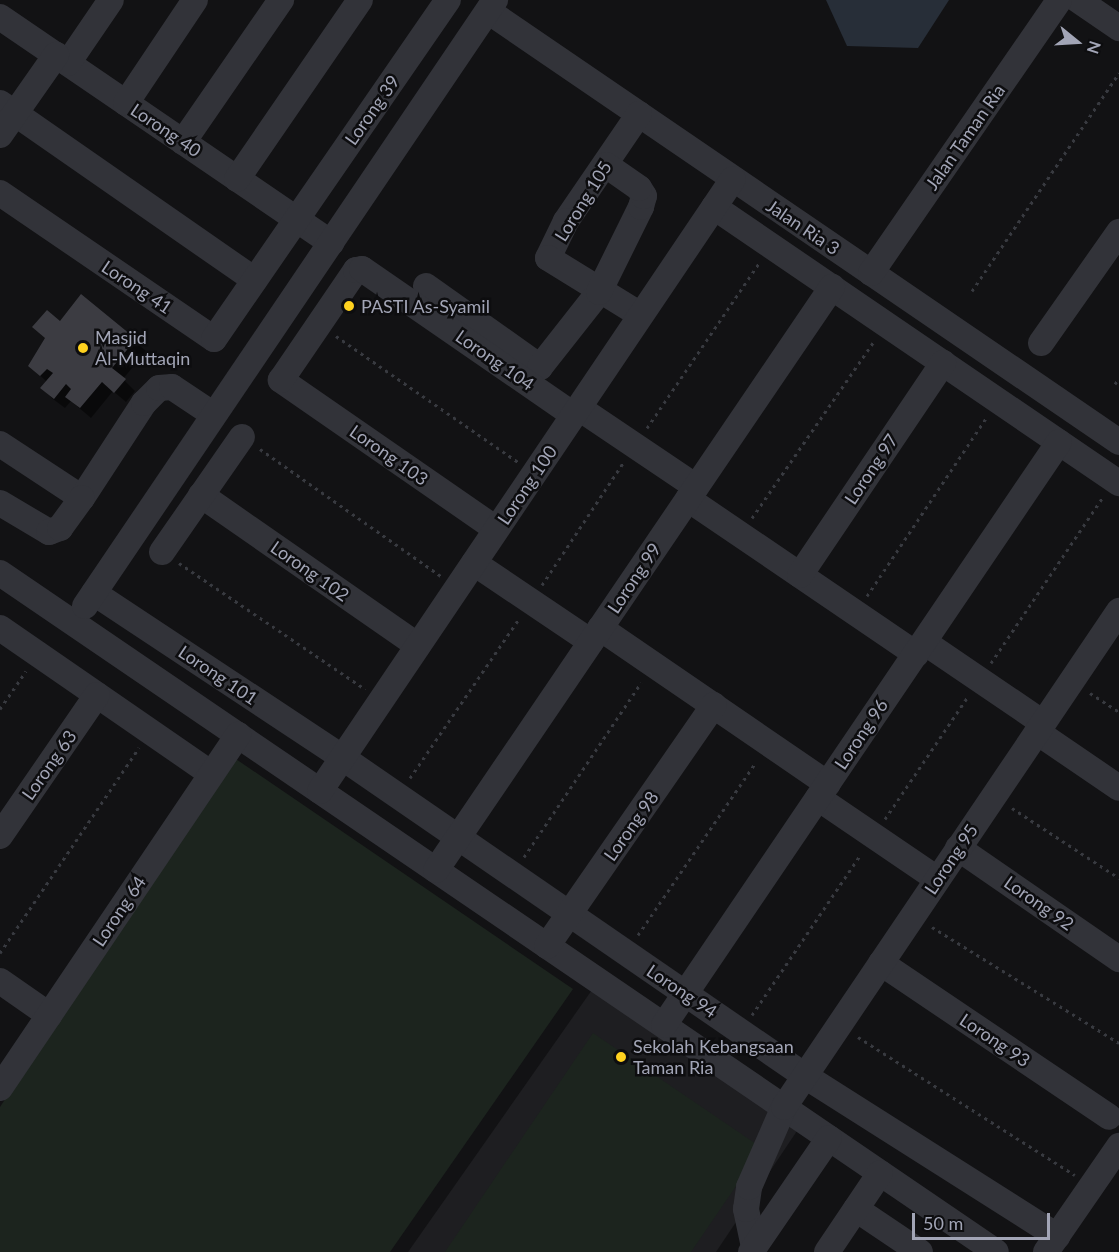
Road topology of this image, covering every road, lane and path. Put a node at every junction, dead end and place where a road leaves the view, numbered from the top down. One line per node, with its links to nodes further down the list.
1 (111, 0): 11 (street)
2 (195, 0): 13 (street)
3 (281, 0): 17 (street)
4 (360, 0): 19 (street)
5 (448, 0): 23 (street, Lorong 39)
6 (1059, 0): 27 (street, Jalan Taman Ria)
7 (1078, 0): 10 (street)
8 (492, 6): 15 (street, Jalan Ria 3); 25 (street)
9 (0, 17): 11 (street, Lorong 40)
10 (1119, 28)
11 (62, 59): 13 (street, Lorong 40); 14 (street)
12 (1119, 73): 31 (path)
13 (126, 103): 17 (street, Lorong 40)
14 (7, 108): 16 (street); 28 (street)
15 (639, 114): 18 (street, Lorong 105); 20 (street, Jalan Ria 3)
16 (0, 135)
17 (183, 142): 19 (street, Lorong 40)
18 (606, 165): 32 (street); 32 (street, Lorong 105)
19 (237, 179): 23 (street, Lorong 40)
20 (733, 179): 22 (street, Lorong 100); 27 (street, Jalan Ria 3)
21 (0, 193): 28 (street, Lorong 41)
22 (714, 207): 26 (street); 33 (street, Lorong 100)
23 (296, 219): 25 (street, Lorong 40); 28 (street, Lorong 41)
24 (1119, 232): 36 (street)
25 (331, 243): 42 (street)
26 (771, 246): 30 (street); 47 (path)
27 (871, 273): 45 (street, Jalan Ria 3)
28 (255, 280)
29 (426, 286): 32 (street)
30 (832, 287): 35 (street); 50 (street, Lorong 99)
31 (972, 291)
32 (599, 292): 33 (street, Lorong 105)
33 (639, 314): 41 (street, Lorong 100)
34 (319, 324): 41 (street, Lorong 104); 48 (path); 54 (street, Lorong 103)
35 (885, 324): 37 (street); 55 (path)
36 (1041, 343)
37 (943, 363): 40 (street); 59 (street, Lorong 97)
38 (1119, 378): 39 (path)
39 (1115, 384)
40 (998, 400): 44 (street); 63 (path)
41 (576, 411): 47 (street, Lorong 104); 48 (street, Lorong 100)
42 (214, 415): 52 (street); 61 (street)
43 (242, 436): 51 (street); 60 (path)
44 (1059, 442): 49 (street); 69 (street, Lorong 96)
45 (1119, 442)
46 (0, 444): 52 (street)
47 (634, 447): 50 (street, Lorong 104); 62 (path)
48 (535, 473): 54 (street, Lorong 100)
49 (1117, 482): 72 (path)
50 (692, 493): 55 (street, Lorong 104); 67 (street, Lorong 99)
51 (201, 495): 56 (street); 68 (street, Lorong 102)
52 (82, 498): 53 (street)
53 (0, 503)
54 (496, 530): 57 (street, Lorong 100)
55 (741, 535): 59 (street, Lorong 104)
56 (162, 552): 75 (path)
57 (474, 563): 60 (street, Lorong 100); 62 (street)
58 (0, 573): 65 (street)
59 (800, 575): 63 (street, Lorong 104)
60 (458, 587): 68 (street, Lorong 100)
61 (94, 593): 65 (street); 83 (street, Lorong 101)
62 (530, 602): 67 (street); 88 (path)
63 (856, 613): 69 (street, Lorong 104)
64 (1117, 617): 73 (street, Lorong 95)
65 (74, 623): 81 (street)
66 (0, 628): 70 (street)
67 (596, 635): 71 (street); 92 (street, Lorong 99)
68 (418, 646): 75 (street, Lorong 100)
69 (920, 648): 72 (street, Lorong 104); 87 (street, Lorong 96)
70 (37, 654): 74 (street); 77 (path)
71 (654, 664): 76 (street); 95 (path)
72 (980, 680): 79 (street, Lorong 104); 91 (path)
73 (1071, 681): 78 (path); 79 (street, Lorong 95)
74 (97, 695): 80 (street); 90 (street, Lorong 63)
75 (382, 700): 83 (street, Lorong 100)
76 (714, 705): 82 (street); 98 (street, Lorong 98)
77 (0, 709)
78 (1119, 712)
79 (1040, 727): 85 (street, Lorong 104); 89 (street, Lorong 95)
80 (150, 731): 84 (street); 101 (path)
81 (238, 735): 84 (street, Lorong 64); 86 (street)
82 (768, 743): 87 (street); 102 (path)
83 (343, 758): 86 (street, Lorong 100); 88 (street, Lorong 94)
84 (212, 774): 107 (street, Lorong 64)
85 (1119, 788)
86 (320, 791): 94 (street)
87 (823, 791): 91 (street); 106 (street, Lorong 96)
88 (398, 795): 92 (street, Lorong 94)
89 (994, 796): 93 (street, Lorong 95); 96 (path)
90 (0, 836)
91 (874, 836): 97 (street); 110 (path)
92 (458, 837): 94 (street, Lorong 99); 95 (street, Lorong 94)
93 (958, 848): 97 (street, Lorong 95); 103 (street, Lorong 92)
94 (436, 870): 100 (street)
95 (512, 874): 98 (street, Lorong 94)
96 (1119, 878)
97 (938, 879): 99 (street, Lorong 95)
98 (570, 914): 100 (street, Lorong 98); 102 (street, Lorong 94)
99 (913, 916): 104 (street, Lorong 95); 111 (path)
100 (547, 946): 108 (street)
101 (0, 952)
102 (626, 952): 106 (street, Lorong 94)
103 (1119, 959)
104 (881, 963): 109 (street, Lorong 95); 115 (street, Lorong 93)
105 (0, 981): 107 (street)
106 (686, 994): 108 (street, Lorong 96); 110 (street, Lorong 94)
107 (49, 1015): 113 (street, Lorong 64)
108 (664, 1025): 114 (street)
109 (839, 1025): 112 (street, Lorong 95); 119 (path)
110 (741, 1032): 112 (street, Lorong 94)
111 (1119, 1043)
112 (805, 1076): 114 (street, Lorong 95); 121 (street, Lorong 94)
113 (0, 1088)
114 (784, 1107): 116 (street); 122 (street, Lorong 95)
115 (1109, 1117)
116 (829, 1138): 118 (street); 122 (street)
117 (1119, 1146): 119 (street)
118 (880, 1173): 120 (street); 125 (street)
119 (1092, 1186): 121 (street)
120 (856, 1209): 123 (street); 124 (street)
121 (1052, 1244)
122 (753, 1250)
123 (826, 1252)
124 (920, 1252)
125 (996, 1252)

